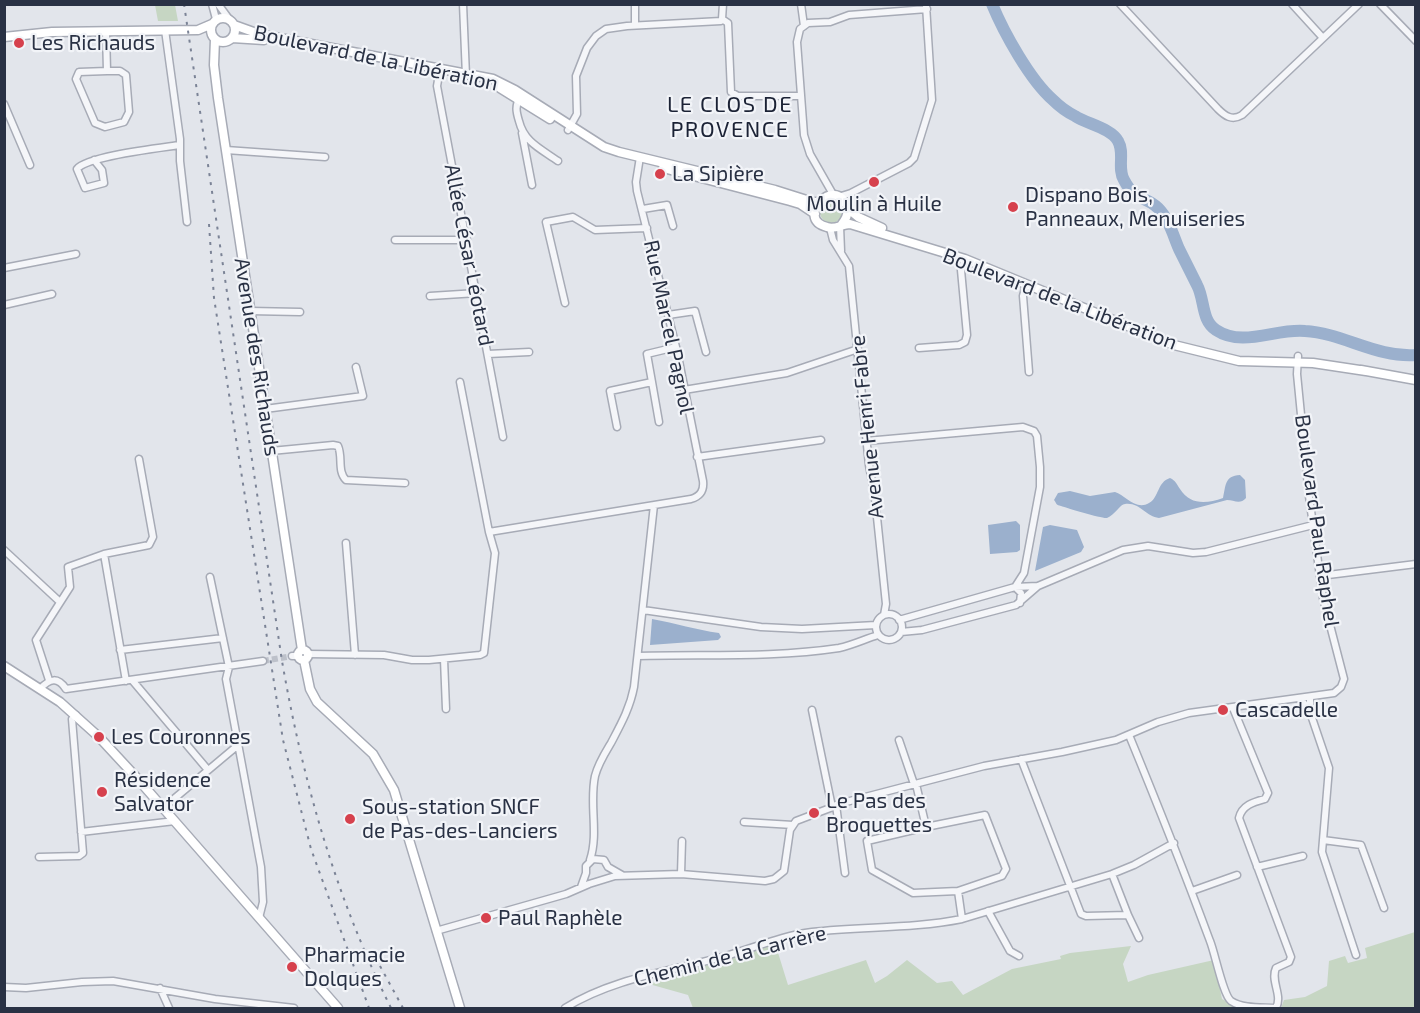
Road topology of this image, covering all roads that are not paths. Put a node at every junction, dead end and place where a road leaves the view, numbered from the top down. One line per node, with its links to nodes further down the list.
1 (212, 4): 13 (street)
2 (218, 4): 14 (street)
3 (463, 4): 28 (street)
4 (635, 4): 15 (street)
5 (723, 4): 12 (street)
6 (801, 4): 16 (street)
7 (1120, 4): 22 (street)
8 (1292, 4): 22 (street)
9 (1359, 4): 22 (street)
10 (1380, 4): 24 (street)
11 (926, 7): 16 (street); 42 (street)
12 (722, 19): 15 (street); 29 (street)
13 (214, 22): 14 (street); 18 (street); 21 (street)
14 (232, 22): 23 (street); 27 (street, Boulevard de la Libération)
15 (635, 25): 32 (street)
16 (804, 26): 29 (street)
17 (165, 30): 18 (street); 19 (street); 34 (street)
18 (198, 30): 21 (street)
19 (106, 32): 20 (street); 26 (street)
20 (4, 37)
21 (214, 37): 23 (street); 25 (street, Avenue des Richauds)
22 (1323, 38)
23 (229, 40): 25 (street); 27 (street, Boulevard de la Libération)
24 (1416, 41)
25 (214, 65): 35 (street, Avenue des Richauds)
26 (106, 71): 26 (street)
27 (439, 71): 28 (street, Boulevard de la Libération); 53 (street, Allée César Léotard)
28 (466, 75): 30 (street, Boulevard de la Libération)
29 (801, 96): 43 (street)
30 (520, 97): 32 (street, Boulevard de la Libération); 33 (street)
31 (4, 104): 40 (street)
32 (569, 128): 38 (street, Boulevard de la Libération)
33 (522, 132): 39 (street); 41 (street)
34 (180, 145): 37 (street); 47 (street)
35 (226, 150): 36 (street); 65 (street, Avenue des Richauds)
36 (325, 157)
37 (94, 160): 37 (street)
38 (640, 160): 43 (street, Boulevard de la Libération); 45 (street, Rue Marcel Pagnol); 46 (street, Boulevard de la Libération)
39 (558, 161)
40 (30, 165)
41 (532, 185)
42 (851, 194): 43 (street); 44 (street)
43 (829, 198): 44 (street, Boulevard de la Libération); 46 (street)
44 (846, 206): 48 (street); 54 (street, Boulevard de la Libération)
45 (642, 208): 49 (street); 50 (street, Rue Marcel Pagnol)
46 (815, 214): 51 (street, Boulevard de la Libération)
47 (187, 222)
48 (841, 225): 51 (street, Boulevard de la Libération); 54 (street, Boulevard de la Libération); 55 (street, Avenue Henri Fabre)
49 (673, 226)
50 (647, 228): 63 (street); 67 (street, Rue Marcel Pagnol)
51 (830, 228): 55 (street, Avenue Henri Fabre)
52 (394, 240): 53 (street)
53 (467, 240): 60 (street, Allée César Léotard)
54 (907, 240): 57 (street, Boulevard de la Libération)
55 (841, 251): 70 (street, Avenue Henri Fabre)
56 (76, 254): 58 (street)
57 (965, 260): 59 (street, Boulevard de la Libération); 69 (street)
58 (4, 268)
59 (1026, 285): 74 (street, Boulevard de la Libération); 76 (street)
60 (477, 293): 62 (street); 73 (street, Allée César Léotard)
61 (51, 294): 64 (street)
62 (430, 296)
63 (565, 303)
64 (4, 305)
65 (250, 311): 66 (street); 81 (street, Avenue des Richauds)
66 (300, 312)
67 (668, 315): 68 (street, Rue Marcel Pagnol); 72 (street)
68 (676, 347): 79 (street); 80 (street, Rue Marcel Pagnol)
69 (919, 348)
70 (858, 349): 80 (street); 86 (street, Avenue Henri Fabre)
71 (529, 352): 73 (street)
72 (706, 352)
73 (488, 354): 84 (street, Allée César Léotard)
74 (1298, 359): 77 (street, Boulevard de la Libération); 92 (street, Boulevard Paul Raphel)
75 (356, 367): 81 (street)
76 (1029, 372)
77 (1416, 380)
78 (460, 382): 93 (street)
79 (652, 382): 82 (street); 83 (street)
80 (684, 390): 88 (street, Rue Marcel Pagnol)
81 (265, 409): 87 (street, Avenue des Richauds)
82 (659, 422)
83 (617, 427)
84 (503, 437)
85 (821, 440): 88 (street)
86 (866, 441): 101 (street); 104 (street, Avenue Henri Fabre)
87 (272, 451): 90 (street); 114 (street, Avenue des Richauds)
88 (697, 457): 91 (street, Rue Marcel Pagnol)
89 (139, 459): 96 (street)
90 (405, 483)
91 (654, 505): 93 (street); 105 (street)
92 (1313, 525): 98 (street, Boulevard Paul Raphel); 100 (street)
93 (489, 532): 117 (street)
94 (346, 543): 115 (street)
95 (4, 550): 102 (street)
96 (104, 554): 102 (street); 113 (street)
97 (1416, 564): 98 (street)
98 (1320, 576): 125 (street, Boulevard Paul Raphel)
99 (210, 577): 112 (street)
100 (1038, 586): 101 (street); 103 (street)
101 (1015, 587): 103 (street); 108 (street)
102 (60, 602): 121 (street)
103 (1020, 603): 110 (street)
104 (886, 604): 106 (street, Avenue Henri Fabre); 107 (street, Avenue Henri Fabre)
105 (643, 610): 109 (street); 116 (street)
106 (884, 615): 107 (street); 109 (street)
107 (892, 615): 108 (street)
108 (899, 620): 110 (street)
109 (876, 625): 111 (street)
110 (901, 632): 111 (street)
111 (879, 635): 116 (street)
112 (223, 638): 113 (street); 120 (street)
113 (120, 650): 122 (street)
114 (301, 655): 115 (street); 172 (street, Avenue des Richauds)
115 (355, 655): 117 (street)
116 (638, 656): 148 (street)
117 (444, 659): 129 (street)
118 (263, 661): 120 (street)
119 (4, 666): 123 (street)
120 (229, 667): 122 (street); 135 (street)
121 (49, 680): 123 (street); 124 (street)
122 (129, 681): 124 (street); 137 (street)
123 (40, 688): 127 (street)
124 (66, 689): 127 (street)
125 (1310, 697): 126 (street, Boulevard Paul Raphel); 131 (street)
126 (1301, 699): 128 (street, Boulevard Paul Raphel); 131 (street)
127 (60, 702): 132 (street)
128 (1233, 708): 133 (street, Boulevard Paul Raphel); 155 (street)
129 (446, 709)
130 (812, 710): 139 (street)
131 (1310, 712): 146 (street)
132 (76, 715): 140 (street); 145 (street)
133 (1129, 735): 136 (street, Boulevard Paul Raphel); 149 (street)
134 (899, 740): 138 (street)
135 (237, 746): 137 (street); 170 (street)
136 (1021, 759): 138 (street, Boulevard Paul Raphel); 163 (street)
137 (208, 770): 140 (street)
138 (915, 784): 139 (street, Boulevard Paul Raphel); 144 (street)
139 (834, 806): 143 (street, Boulevard Paul Raphel); 157 (street)
140 (163, 808): 141 (street)
141 (175, 821): 145 (street); 170 (street)
142 (744, 822): 143 (street)
143 (793, 825): 158 (street)
144 (926, 827): 165 (street); 165 (street)
145 (81, 832): 151 (street)
146 (1323, 840): 167 (street); 174 (street)
147 (682, 841): 158 (street)
148 (594, 843): 152 (street); 153 (street)
149 (1174, 843): 159 (street, Chemin de la Carrère); 166 (street)
150 (1303, 856): 155 (street)
151 (39, 857)
152 (601, 859): 153 (street); 154 (street)
153 (590, 860): 156 (street)
154 (608, 867): 160 (street); 162 (street)
155 (1257, 867): 183 (street)
156 (586, 873): 162 (street); 164 (street)
157 (845, 873)
158 (681, 874): 160 (street)
159 (1112, 874): 163 (street, Chemin de la Carrère); 169 (street)
160 (622, 875): 162 (street)
161 (1237, 875): 166 (street)
162 (600, 880): 164 (street)
163 (1070, 886): 168 (street, Chemin de la Carrère); 169 (street)
164 (580, 888): 172 (street)
165 (958, 891): 171 (street)
166 (1192, 891): 183 (street)
167 (1384, 908)
168 (988, 911): 171 (street, Chemin de la Carrère); 175 (street)
169 (1128, 915): 173 (street)
170 (259, 918): 180 (street)
171 (962, 919): 182 (street, Chemin de la Carrère)
172 (436, 931): 181 (street, Avenue des Richauds)
173 (1139, 938)
174 (1356, 955)
175 (1019, 956)
176 (4, 987): 177 (street)
177 (160, 988): 178 (street); 179 (street)
178 (170, 1008)
179 (294, 1008)
180 (338, 1008)
181 (460, 1008)
182 (565, 1008)
183 (1276, 1008)

